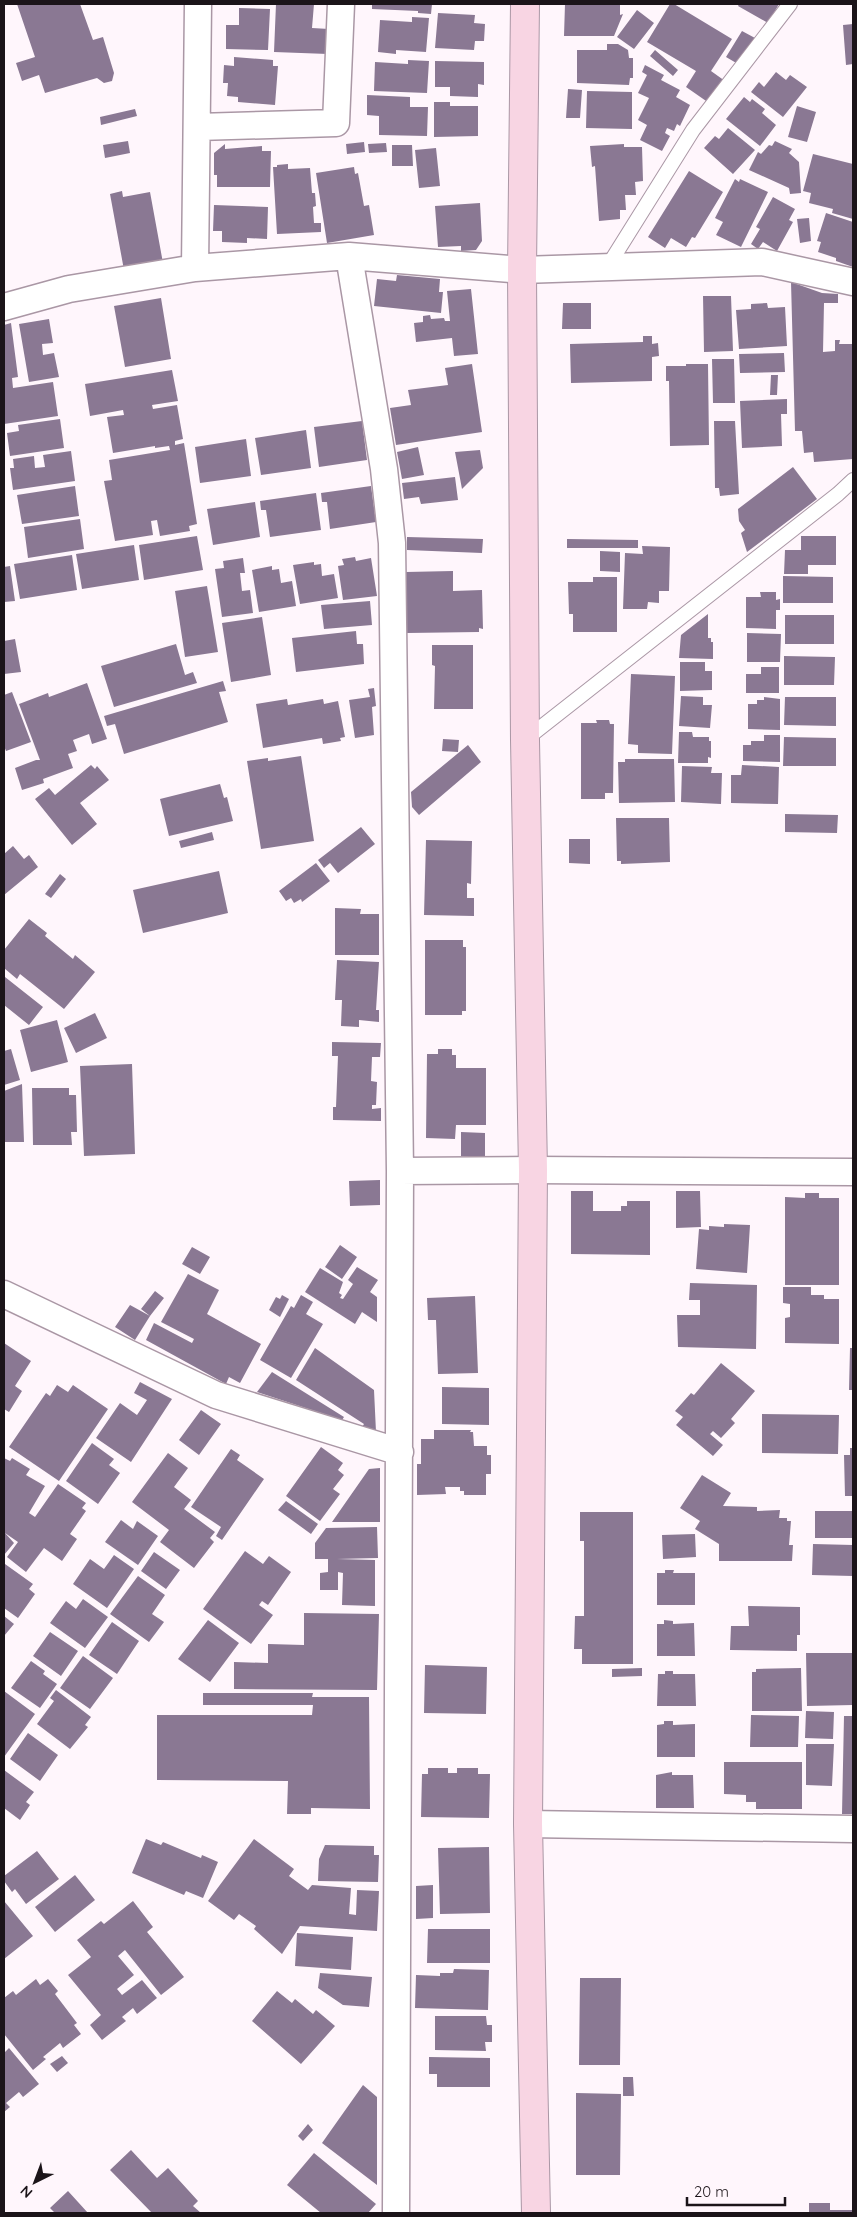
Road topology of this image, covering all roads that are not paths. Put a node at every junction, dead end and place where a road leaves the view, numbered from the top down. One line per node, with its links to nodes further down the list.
1 (198, 4): 5 (street)
2 (341, 4): 5 (street)
3 (525, 4): 9 (street)
4 (790, 4): 7 (lane)
5 (198, 127): 8 (street)
6 (349, 256): 8 (street); 9 (street); 15 (street)
7 (608, 266): 9 (street); 10 (street)
8 (195, 268): 11 (street)
9 (522, 270): 13 (street)
10 (853, 282)
11 (4, 307)
12 (853, 480): 13 (lane)
13 (525, 740): 14 (street)
14 (533, 1170): 15 (street); 16 (street); 19 (street)
15 (400, 1171): 18 (street)
16 (853, 1172)
17 (4, 1294): 18 (street)
18 (400, 1452): 21 (street)
19 (528, 1824): 20 (street); 22 (street)
20 (853, 1829)
21 (396, 2213)
22 (536, 2213)

